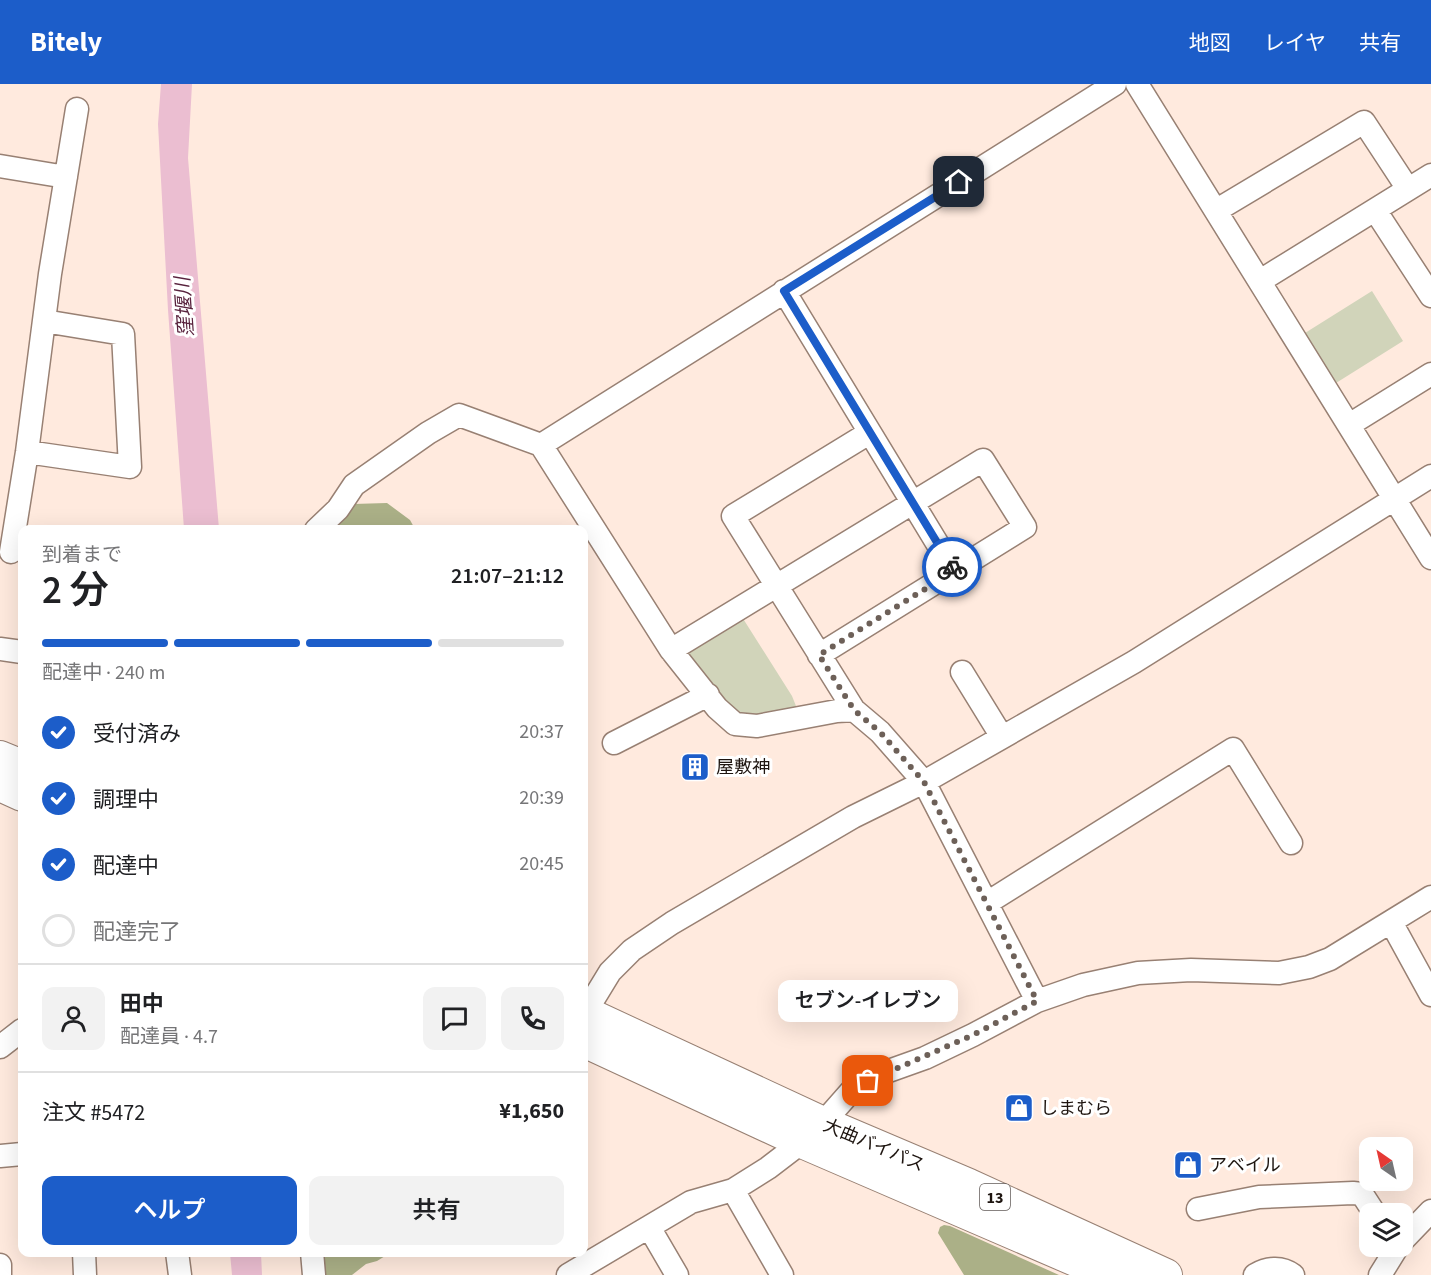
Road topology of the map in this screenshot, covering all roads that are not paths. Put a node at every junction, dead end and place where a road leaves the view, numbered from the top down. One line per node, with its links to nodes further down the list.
1 (1115, 84): 11 (street)
2 (1137, 84): 8 (street)
3 (77, 109): 6 (street)
4 (0, 166): 6 (street)
5 (1431, 175): 7 (street)
6 (66, 177): 13 (street)
7 (1408, 189): 8 (street); 9 (street)
8 (1217, 210): 10 (street)
9 (1375, 210): 10 (street); 12 (street)
10 (1260, 281): 15 (street)
11 (784, 291): 16 (street); 17 (street)
12 (1431, 296)
13 (44, 321): 18 (street); 18 (street)
14 (1431, 374): 15 (street)
15 (1349, 425): 20 (street)
16 (869, 433): 21 (street); 26 (street)
17 (541, 445): 22 (street); 28 (street)
18 (27, 452): 23 (street)
19 (1431, 476): 20 (street)
20 (1395, 500): 24 (street); 34 (street)
21 (912, 504): 25 (street); 25 (street); 26 (street)
22 (322, 525)
23 (11, 552)
24 (1431, 558)
25 (954, 571): 30 (street)
26 (776, 585): 28 (street); 30 (street)
27 (0, 649): 29 (street)
28 (671, 650): 32 (street)
29 (18, 651)
30 (819, 655): 33 (street)
31 (962, 672): 34 (street)
32 (708, 696): 33 (street); 35 (street)
33 (854, 710): 38 (street)
34 (1002, 737): 38 (street)
35 (614, 743)
36 (0, 757): 37 (highway)
37 (18, 764)
38 (924, 782): 43 (street); 47 (street)
39 (0, 785): 40 (highway)
40 (18, 793)
41 (1291, 843): 43 (street)
42 (1431, 897): 44 (street)
43 (987, 903): 46 (street)
44 (1391, 922): 45 (street); 46 (street)
45 (1431, 995)
46 (1037, 1001): 51 (street)
47 (588, 1014)
48 (588, 1024): 51 (highway, 大曲バイパス / 13)
49 (18, 1033): 50 (street)
50 (0, 1047)
51 (812, 1133): 54 (street); 72 (highway, 大曲バイパス / 13); 73 (highway, 大曲バイパス / 13)
52 (18, 1154): 53 (street)
53 (0, 1155)
54 (733, 1190): 58 (street); 71 (street)
55 (1368, 1203): 56 (street)
56 (1198, 1209)
57 (1431, 1210): 59 (street)
58 (649, 1227): 69 (street); 70 (street)
59 (1413, 1229)
60 (84, 1257): 66 (street)
61 (178, 1257): 67 (street)
62 (312, 1257): 68 (street)
63 (1391, 1257): 76 (street)
64 (0, 1265): 65 (street)
65 (0, 1275)
66 (85, 1275)
67 (180, 1275)
68 (314, 1275)
69 (568, 1275)
70 (677, 1275)
71 (782, 1275)
72 (1110, 1275)
73 (1166, 1275)
74 (1255, 1275): 75 (street)
75 (1293, 1275)
76 (1380, 1275)

